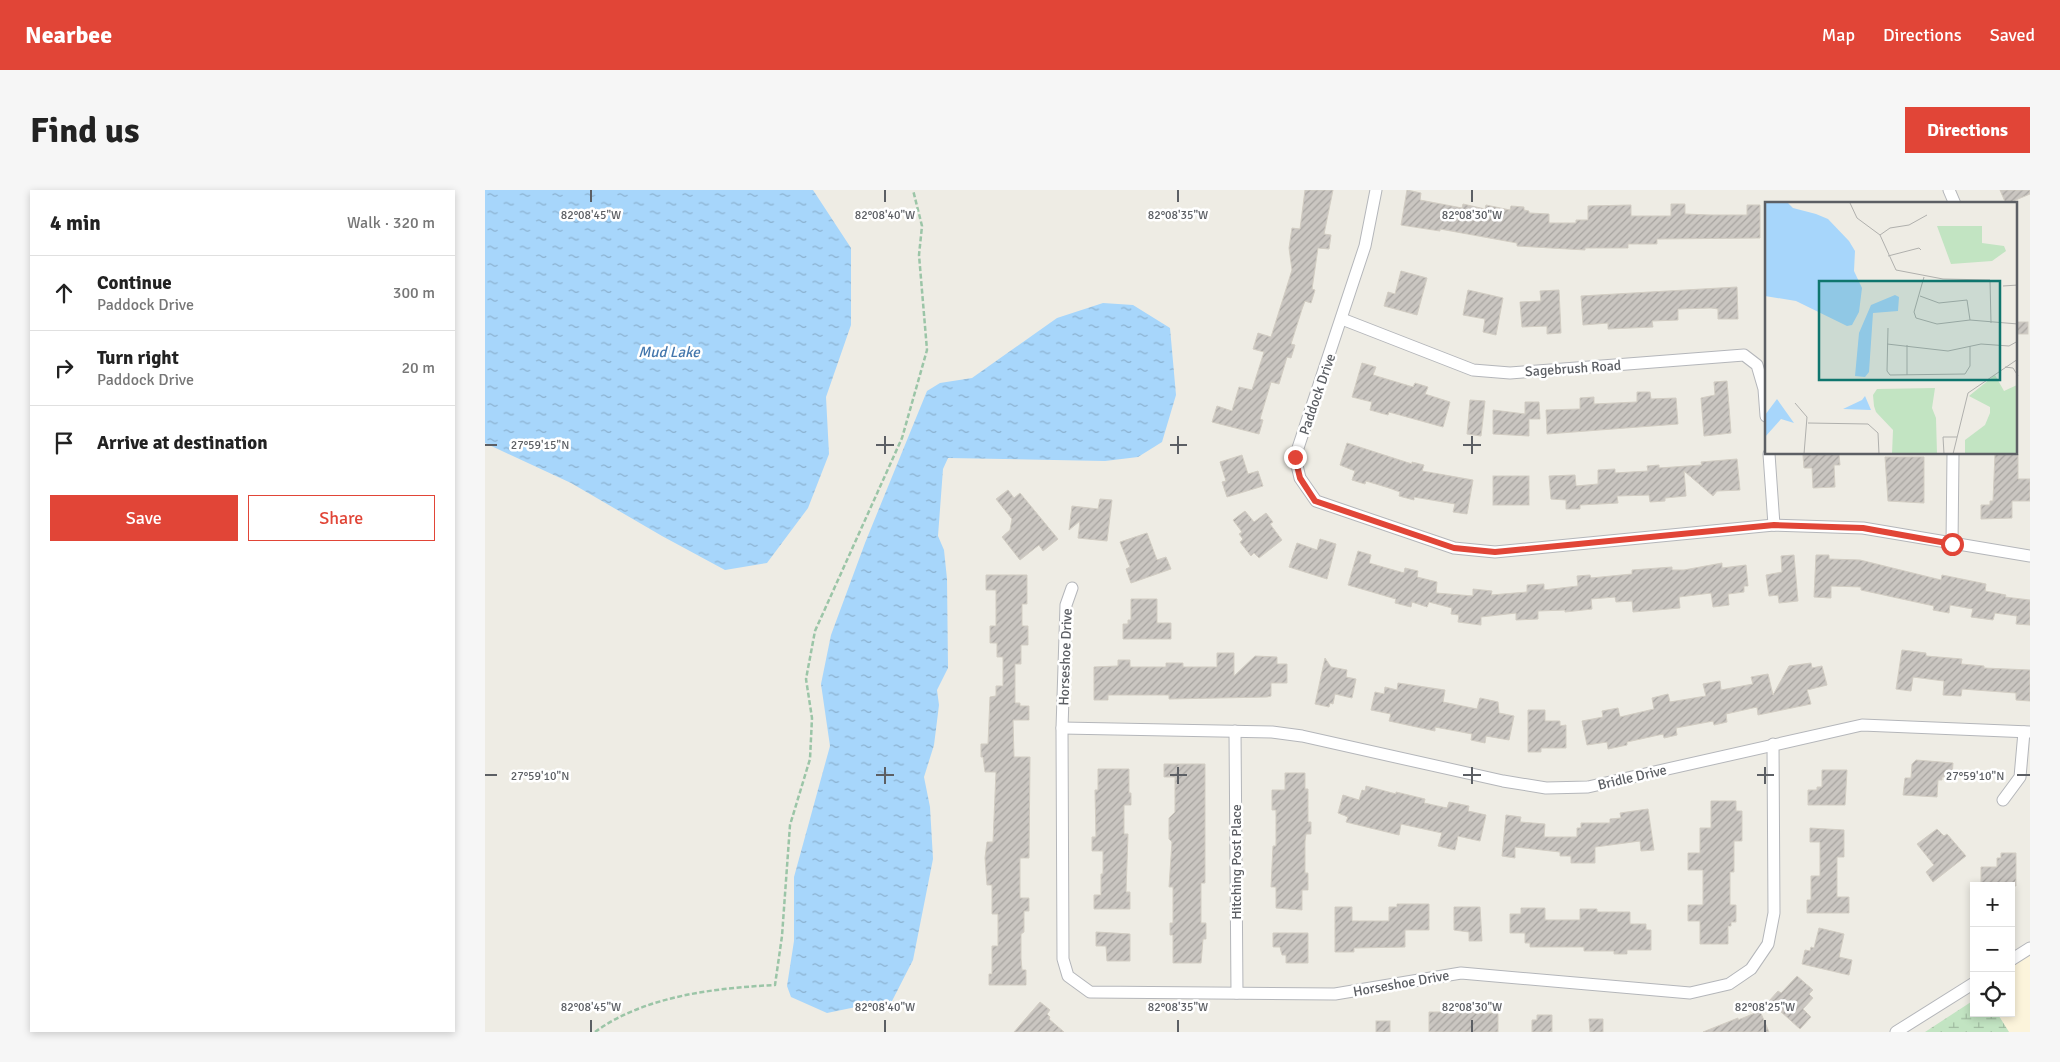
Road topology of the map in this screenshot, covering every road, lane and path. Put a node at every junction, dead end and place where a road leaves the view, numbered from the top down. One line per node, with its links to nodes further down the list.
1 (913, 190): 22 (path)
2 (1376, 190): 5 (street, Paddock Drive)
3 (1949, 190): 4 (street)
4 (1954, 202)
5 (1342, 319): 6 (street, Sagebrush Road); 9 (street, Paddock Drive)
6 (1765, 402)
7 (1769, 455): 9 (street)
8 (1953, 455): 10 (street)
9 (1774, 525): 10 (street, Paddock Drive)
10 (1952, 544): 11 (street, Paddock Drive)
11 (2030, 556)
12 (1072, 588): 13 (street, Horseshoe Drive)
13 (1062, 728): 14 (street); 21 (street, Horseshoe Drive)
14 (1235, 731): 16 (street, Bridle Drive); 21 (street, Hitching Post Place)
15 (2027, 732): 16 (street, Bridle Drive); 17 (street)
16 (1773, 744): 21 (street, Horseshoe Drive)
17 (2003, 800)
18 (2030, 948): 19 (street)
19 (2015, 957)
20 (1970, 986): 23 (street)
21 (1237, 992)
22 (595, 1032)
23 (1897, 1032)

